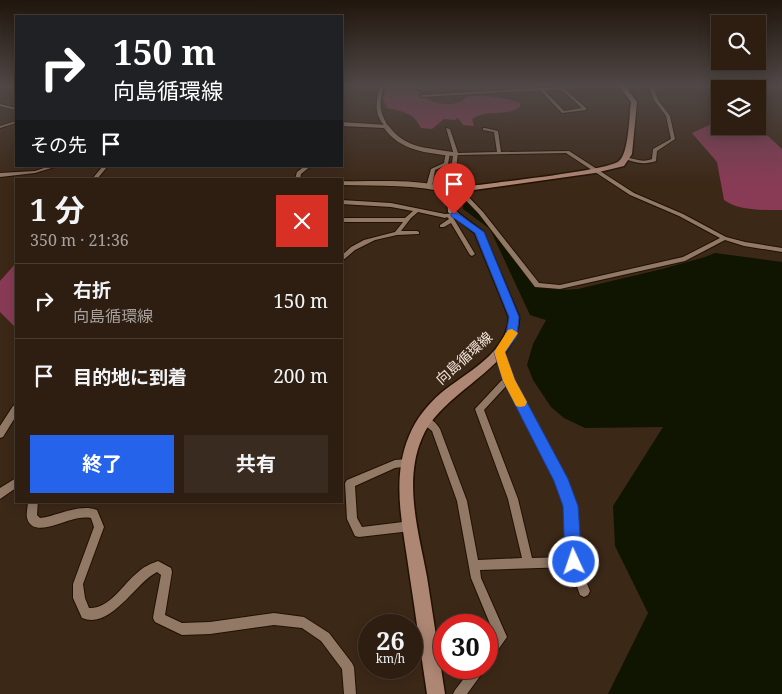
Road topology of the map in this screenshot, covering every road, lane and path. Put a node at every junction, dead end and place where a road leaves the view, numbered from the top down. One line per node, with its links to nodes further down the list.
1 (382, 118): 7 (street)
2 (632, 118): 13 (main road)
3 (669, 118): 13 (street)
4 (15, 122): 6 (street)
5 (343, 124): 7 (street)
6 (0, 126)
7 (386, 126): 11 (street)
8 (485, 128): 10 (street)
9 (448, 129): 12 (street)
10 (499, 152): 12 (street); 17 (street)
11 (448, 153): 12 (street); 22 (street)
12 (456, 154): 23 (street)
13 (626, 158): 17 (main road)
14 (52, 167): 18 (street)
15 (105, 167): 19 (street)
16 (308, 167): 20 (street)
17 (595, 170): 23 (main road); 32 (street)
18 (0, 175)
19 (95, 178)
20 (297, 178)
21 (343, 183): 22 (street)
22 (429, 187): 23 (street)
23 (456, 191): 26 (main road); 32 (street)
24 (343, 202): 25 (street)
25 (417, 210): 26 (street); 28 (street)
26 (451, 217): 29 (street); 34 (street); 36 (main road, 向島循環線)
27 (343, 220): 28 (street)
28 (407, 220): 30 (street)
29 (442, 226)
30 (397, 233): 31 (street); 35 (street)
31 (417, 233)
32 (724, 238): 33 (street)
33 (782, 250)
34 (472, 254)
35 (343, 258)
36 (499, 352): 37 (street); 39 (main road, 向島循環線)
37 (509, 381): 46 (street); 47 (street)
38 (15, 411): 40 (street)
39 (425, 420): 41 (main road, 向島循環線); 48 (street)
40 (0, 434)
41 (407, 463): 45 (main road, 向島循環線); 45 (street)
42 (15, 483): 43 (street)
43 (0, 494)
44 (33, 503): 54 (street)
45 (411, 526): 55 (main road, 向島循環線)
46 (574, 562): 47 (street); 49 (street)
47 (528, 563): 48 (street)
48 (474, 565): 50 (street)
49 (584, 591)
50 (491, 614)
51 (498, 630): 52 (street)
52 (498, 641)
53 (471, 679): 56 (street)
54 (350, 694)
55 (436, 694)
56 (460, 694)

